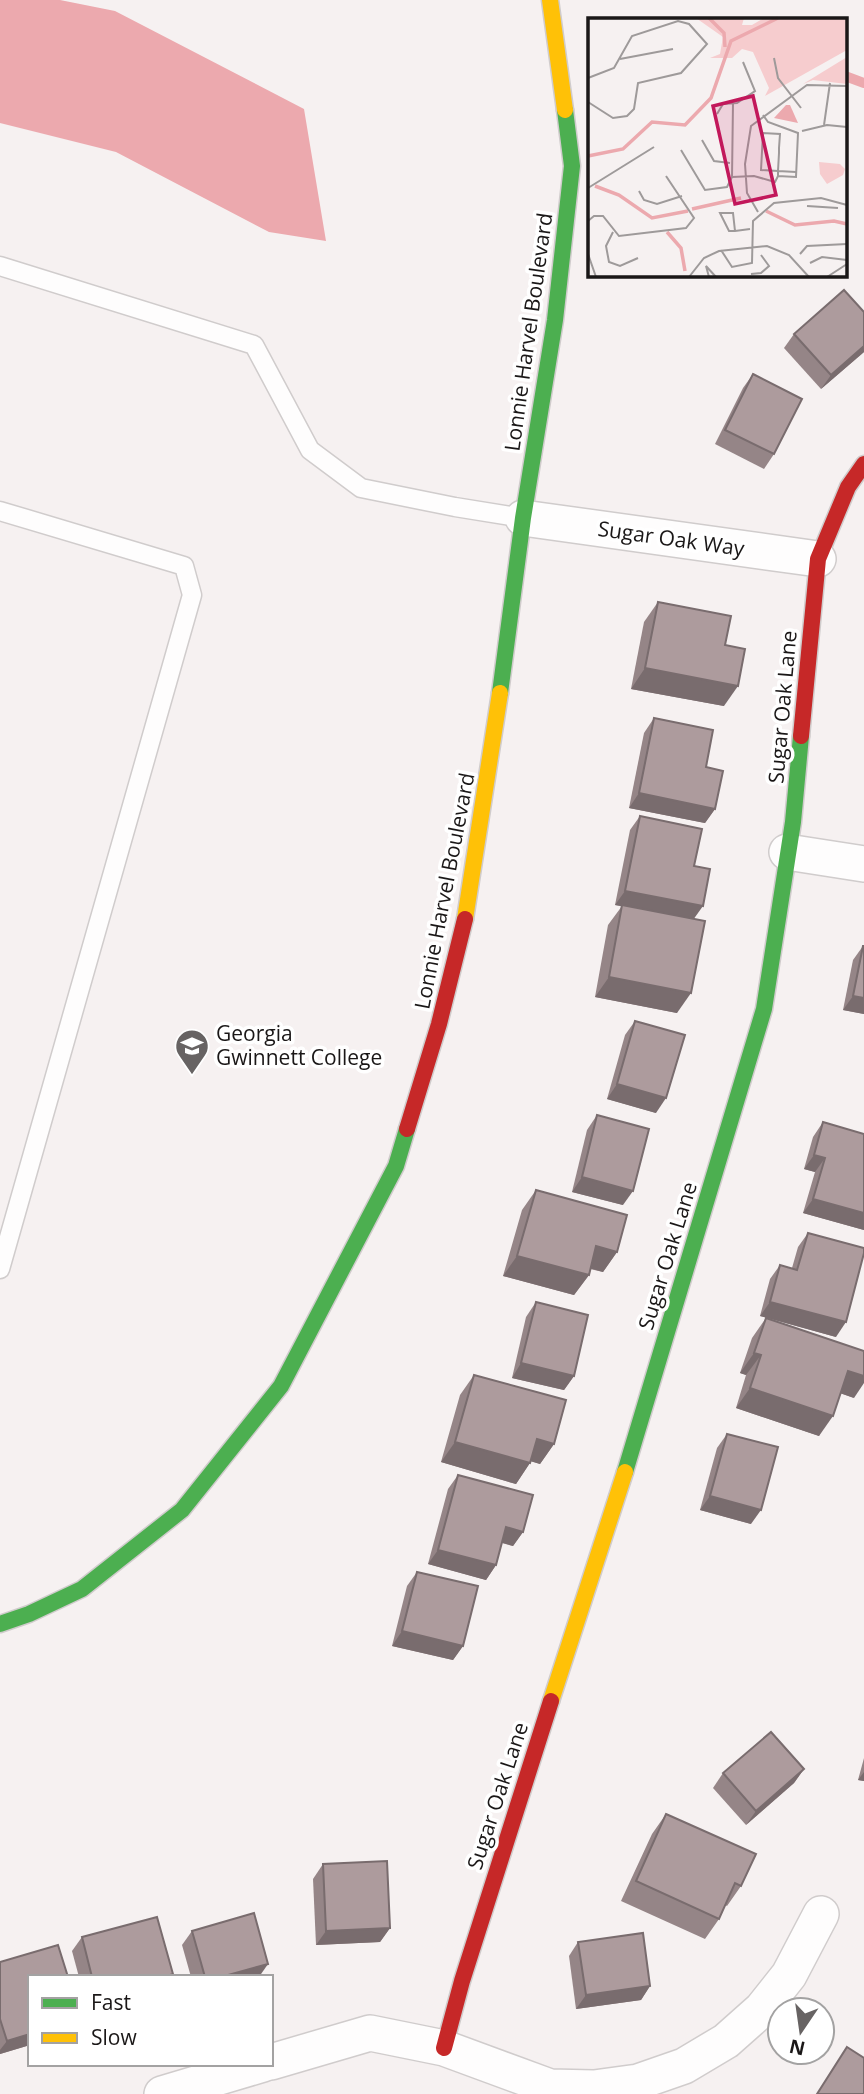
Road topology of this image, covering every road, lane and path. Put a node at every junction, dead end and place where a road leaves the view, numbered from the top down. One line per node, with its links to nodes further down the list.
1 (550, 0): 5 (street, Lonnie Harvel Boulevard)
2 (0, 266): 5 (lane)
3 (864, 464): 6 (street, Sugar Oak Lane)
4 (0, 511): 9 (lane)
5 (523, 519): 6 (street, Sugar Oak Way); 10 (street, Lonnie Harvel Boulevard)
6 (818, 559): 7 (street, Sugar Oak Lane)
7 (787, 852): 8 (street); 12 (street, Sugar Oak Lane)
8 (864, 864)
9 (0, 1269)
10 (0, 1624)
11 (821, 1914): 12 (street)
12 (444, 2048): 13 (street)
13 (273, 2061)
14 (256, 2066): 15 (street)
15 (162, 2094)

